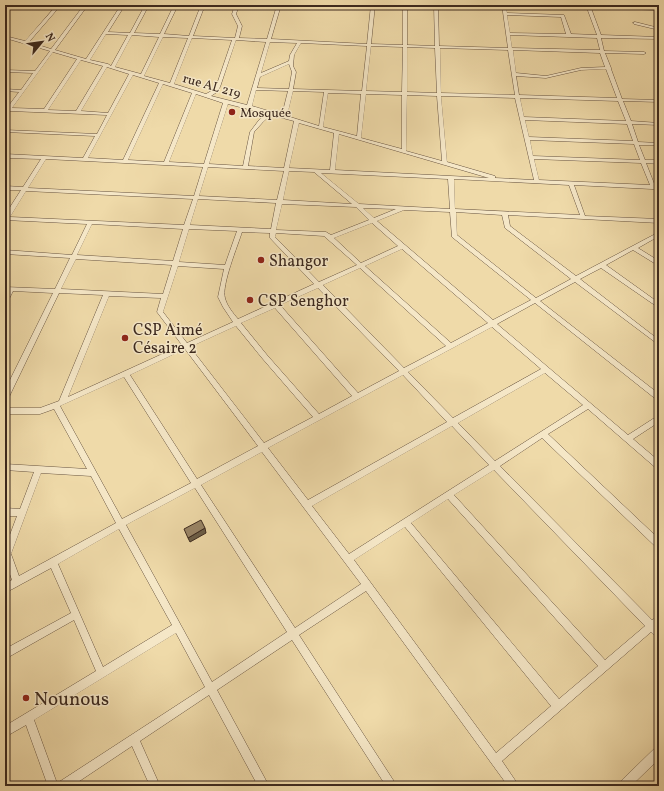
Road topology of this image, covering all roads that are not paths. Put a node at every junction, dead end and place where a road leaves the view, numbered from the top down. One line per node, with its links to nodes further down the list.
1 (59, 5): 33 (street)
2 (86, 5): 38 (street)
3 (123, 5): 21 (street)
4 (147, 5): 22 (street)
5 (176, 5): 24 (street)
6 (203, 5): 28 (street)
7 (234, 5): 30 (street)
8 (279, 5): 31 (street)
9 (373, 5): 34 (street)
10 (405, 5): 35 (street)
11 (436, 5): 36 (street)
12 (504, 5): 15 (street); 18 (street)
13 (569, 5): 15 (street)
14 (588, 6): 15 (street); 16 (street); 26 (street)
15 (579, 7)
16 (633, 7): 17 (street)
17 (659, 9)
18 (505, 14): 23 (street); 25 (street)
19 (635, 23): 20 (street)
20 (659, 29)
21 (105, 33): 22 (street); 42 (street)
22 (131, 34): 24 (street); 45 (street)
23 (508, 34): 25 (street); 37 (street)
24 (162, 35): 28 (street); 51 (street)
25 (569, 36): 26 (street)
26 (599, 36): 29 (street); 39 (street)
27 (5, 37): 33 (street, rue AL 219)
28 (190, 37): 30 (street); 54 (street)
29 (659, 38)
30 (236, 39): 31 (street); 64 (street)
31 (269, 40): 32 (street); 52 (street)
32 (300, 42): 34 (street); 43 (street)
33 (26, 43): 38 (street, rue AL 219)
34 (369, 45): 35 (street); 61 (street)
35 (405, 46): 36 (street); 62 (street)
36 (438, 47): 37 (street); 63 (street)
37 (510, 49): 39 (street); 50 (street)
38 (53, 50): 41 (street, rue AL 219); 48 (street)
39 (602, 52): 40 (street); 46 (street)
40 (644, 53)
41 (80, 58): 42 (street, rue AL 219); 71 (street)
42 (88, 60): 44 (street, rue AL 219)
43 (290, 62): 52 (street); 58 (street)
44 (106, 65): 45 (street, rue AL 219); 72 (street)
45 (113, 67): 49 (street, rue AL 219)
46 (609, 68): 50 (street); 66 (street)
47 (5, 71): 48 (street)
48 (37, 72): 57 (street)
49 (132, 73): 51 (street, rue AL 219); 75 (street)
50 (514, 74): 65 (street)
51 (142, 76): 53 (street, rue AL 219)
52 (258, 76): 55 (street)
53 (162, 82): 54 (street, rue AL 219); 95 (street)
54 (172, 84): 60 (street, rue AL 219)
55 (255, 89): 58 (street); 69 (street)
56 (5, 90): 57 (street)
57 (23, 90): 70 (street)
58 (291, 90): 59 (street); 76 (street)
59 (326, 91): 61 (street); 81 (street)
60 (195, 92): 64 (street, rue AL 219); 98 (street)
61 (364, 92): 62 (street); 85 (street)
62 (404, 93): 63 (street); 89 (street)
63 (440, 94): 65 (street); 97 (street)
64 (208, 96): 68 (street, rue AL 219)
65 (517, 96): 66 (street); 77 (street)
66 (621, 99): 67 (street); 79 (street)
67 (659, 101)
68 (226, 102): 69 (street, rue AL 219); 99 (street)
69 (249, 107): 73 (street, rue AL 219)
70 (7, 109): 71 (street); 74 (street)
71 (45, 111): 72 (street)
72 (78, 112): 75 (street)
73 (271, 113): 76 (street, rue AL 219); 100 (street)
74 (5, 114)
75 (109, 114): 84 (street)
76 (284, 117): 78 (street, rue AL 219)
77 (522, 118): 79 (street); 86 (street)
78 (297, 120): 81 (street, rue AL 219); 101 (street)
79 (630, 122): 80 (street); 87 (street)
80 (659, 124)
81 (321, 127): 83 (street, rue AL 219)
82 (5, 131): 84 (street)
83 (337, 132): 85 (street, rue AL 219); 103 (street)
84 (97, 135): 93 (street)
85 (359, 138): 89 (street, rue AL 219)
86 (527, 138): 87 (street); 91 (street)
87 (637, 143): 88 (street); 94 (street)
88 (659, 144)
89 (404, 151): 97 (street, rue AL 219)
90 (5, 156): 92 (street)
91 (531, 157): 94 (street); 106 (street)
92 (44, 158): 93 (street); 111 (street)
93 (85, 160): 95 (street)
94 (643, 161): 96 (street); 108 (street)
95 (125, 162): 98 (street)
96 (659, 162)
97 (445, 163): 105 (street, rue AL 219)
98 (166, 164): 99 (street)
99 (206, 166): 100 (street); 113 (street)
100 (245, 168): 101 (street)
101 (286, 170): 102 (street); 114 (street)
102 (316, 171): 103 (street); 115 (street)
103 (332, 172): 104 (street)
104 (451, 178): 105 (street); 117 (street)
105 (504, 180): 106 (street)
106 (536, 182): 107 (street)
107 (571, 183): 108 (street); 119 (street)
108 (652, 186): 109 (street); 112 (street)
109 (659, 186)
110 (5, 188): 111 (street)
111 (24, 189): 113 (street); 120 (street)
112 (659, 189)
113 (196, 198): 114 (street); 124 (street)
114 (280, 202): 115 (street); 126 (street)
115 (358, 206): 116 (street); 121 (street)
116 (404, 208): 117 (street); 121 (street)
117 (452, 210): 118 (street); 145 (street)
118 (505, 213): 119 (street); 138 (street)
119 (583, 217): 122 (street)
120 (5, 218): 123 (street)
121 (373, 221): 128 (street); 129 (street)
122 (659, 221)
123 (90, 222): 124 (street); 132 (street)
124 (187, 227): 125 (street); 133 (street)
125 (240, 230): 126 (street); 137 (street)
126 (273, 232): 128 (street); 139 (street)
127 (659, 234): 130 (street)
128 (330, 238): 136 (street)
129 (403, 246): 136 (street); 149 (street)
130 (634, 248): 134 (street); 135 (street)
131 (5, 252): 132 (street)
132 (73, 257): 133 (street); 141 (street)
133 (176, 263): 137 (street); 143 (street)
134 (659, 264)
135 (602, 265): 138 (street); 147 (street)
136 (361, 266): 139 (street); 152 (street)
137 (228, 267): 148 (street)
138 (575, 280): 145 (street); 150 (street)
139 (318, 285): 146 (street); 154 (street)
140 (8, 290): 141 (street); 144 (street)
141 (56, 292): 142 (street); 156 (street)
142 (107, 294): 143 (street); 159 (street)
143 (165, 296): 151 (street)
144 (5, 301)
145 (536, 301): 149 (street); 158 (street)
146 (276, 305): 148 (street); 157 (street)
147 (659, 306)
148 (237, 323): 151 (street); 162 (street)
149 (493, 324): 152 (street); 153 (street)
150 (659, 343)
151 (185, 347): 155 (street); 167 (street)
152 (451, 347): 154 (street)
153 (546, 369): 160 (street); 164 (street)
154 (403, 372): 157 (street); 164 (street)
155 (126, 374): 159 (street); 173 (street)
156 (5, 397)
157 (357, 397): 162 (street)
158 (659, 398)
159 (59, 404): 161 (street); 172 (street)
160 (588, 405): 165 (street); 166 (street)
161 (5, 411)
162 (318, 418): 167 (street)
163 (659, 418): 166 (street)
164 (452, 422): 168 (street); 175 (street)
165 (544, 434): 168 (street); 180 (street)
166 (628, 439): 169 (street)
167 (263, 448): 173 (street); 175 (street)
168 (494, 465): 174 (street); 188 (street)
169 (659, 466)
170 (5, 467): 171 (street)
171 (39, 470): 172 (street); 177 (street)
172 (93, 473): 179 (street)
173 (195, 484): 179 (street); 190 (street)
174 (449, 495): 178 (street); 193 (street)
175 (308, 505): 181 (street)
176 (5, 512): 177 (street)
177 (22, 513): 183 (street)
178 (406, 522): 181 (street); 196 (street)
179 (121, 524): 182 (street); 189 (street)
180 (659, 544)
181 (348, 559): 184 (street)
182 (53, 562): 183 (street); 186 (street)
183 (17, 582): 185 (street)
184 (367, 585): 190 (street); 201 (street)
185 (5, 589)
186 (75, 615): 192 (street); 194 (street)
187 (659, 620): 188 (street)
188 (651, 626): 191 (street); 193 (street)
189 (177, 627): 194 (street); 195 (street)
190 (294, 634): 195 (street); 206 (street)
191 (659, 634)
192 (5, 654)
193 (604, 666): 196 (street)
194 (101, 673): 197 (street)
195 (211, 688): 199 (street); 205 (street)
196 (558, 706): 201 (street)
197 (28, 718): 198 (street); 202 (street)
198 (5, 732)
199 (134, 739): 203 (street); 204 (street)
200 (659, 752): 208 (street)
201 (495, 760): 207 (street)
202 (54, 786)
203 (63, 786)
204 (155, 786)
205 (264, 786)
206 (392, 786)
207 (514, 786)
208 (624, 786)

